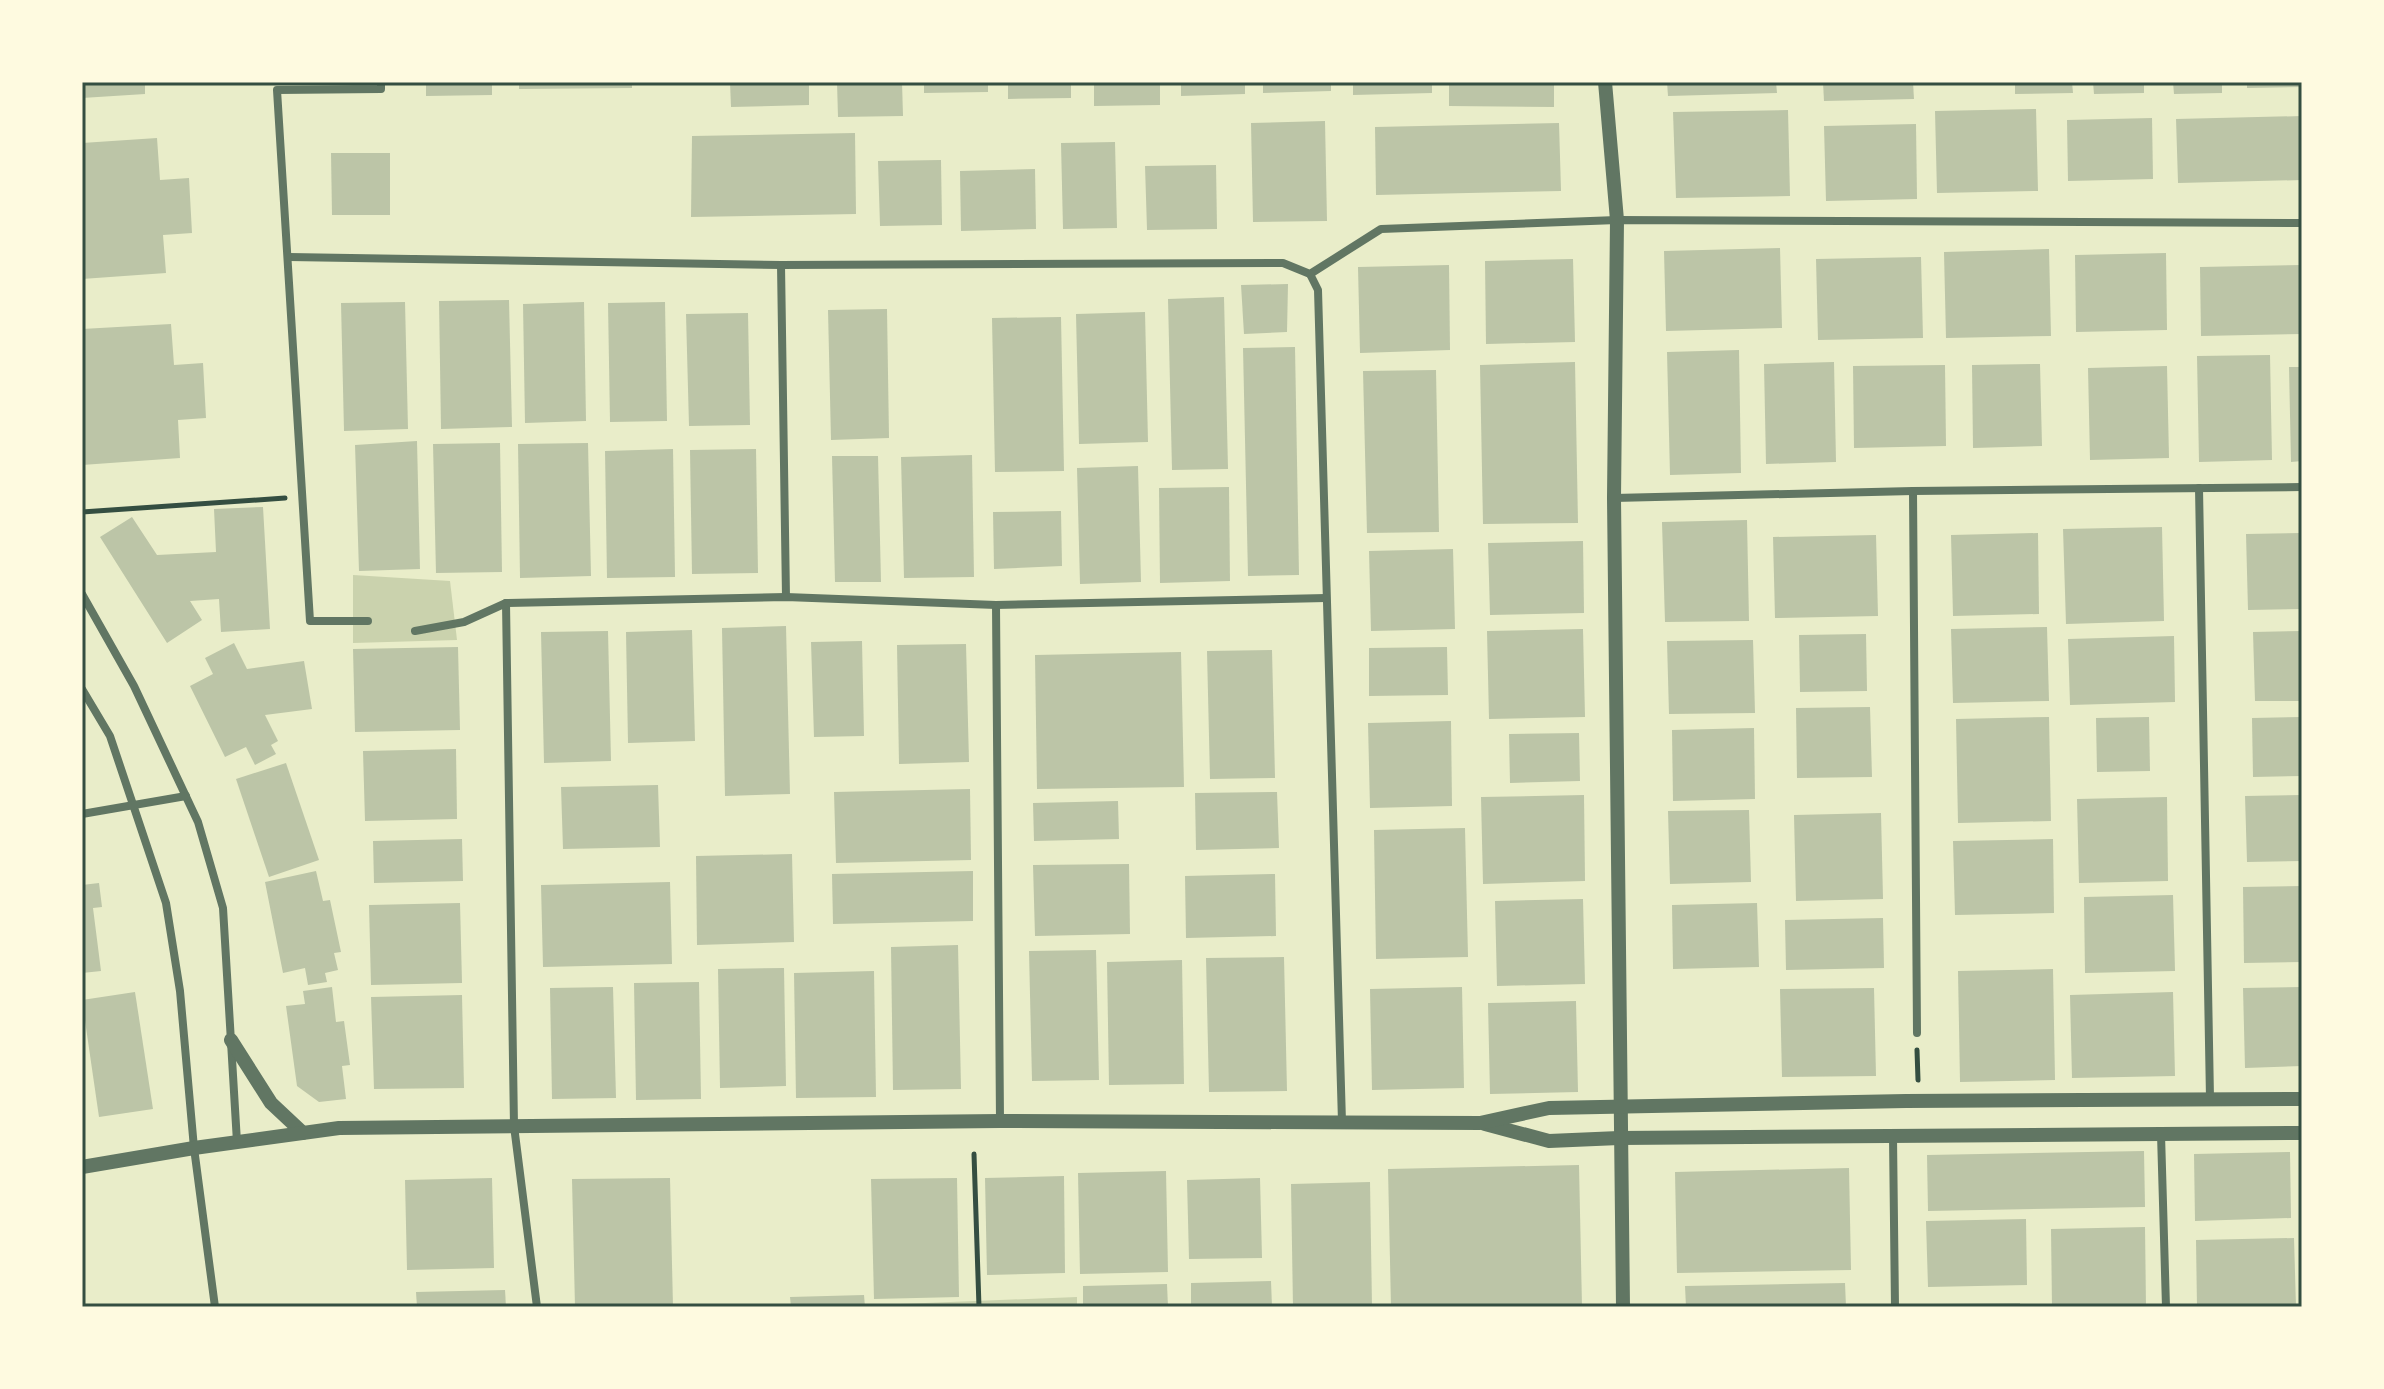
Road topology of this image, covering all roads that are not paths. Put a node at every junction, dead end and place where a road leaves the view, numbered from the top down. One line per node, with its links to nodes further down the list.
1 (381, 82): 5 (street)
2 (1605, 82): 3 (street)
3 (1617, 220): 4 (street); 7 (street); 11 (street)
4 (2302, 223)
5 (289, 257): 6 (street); 17 (street)
6 (781, 265): 7 (street); 13 (street)
7 (1310, 274): 14 (street)
8 (2302, 487): 9 (street)
9 (2199, 488): 10 (street); 25 (street)
10 (1913, 491): 11 (street); 23 (street)
11 (1614, 498): 27 (street)
12 (82, 594): 20 (street)
13 (786, 597): 15 (street); 16 (street)
14 (1326, 598): 16 (street); 29 (street)
15 (506, 603): 18 (street); 31 (street)
16 (996, 605): 28 (street)
17 (368, 621)
18 (415, 631)
19 (82, 689): 21 (street)
20 (186, 796): 21 (street); 24 (street)
21 (134, 806): 22 (street); 38 (street)
22 (82, 814)
23 (1917, 1033)
24 (231, 1040): 32 (street); 37 (street)
25 (2210, 1098): 26 (street); 27 (street)
26 (2302, 1099)
27 (1621, 1107): 30 (street); 36 (street)
28 (1000, 1121): 29 (street); 31 (street)
29 (1342, 1122): 30 (street)
30 (1480, 1123): 36 (street)
31 (514, 1126): 32 (street); 41 (street)
32 (303, 1133): 37 (street)
33 (2302, 1133): 34 (street)
34 (2161, 1134): 35 (street); 44 (street)
35 (1893, 1137): 36 (street); 43 (street)
36 (1619, 1138): 42 (street)
37 (237, 1143): 38 (street)
38 (194, 1148): 39 (street); 40 (street)
39 (82, 1167)
40 (215, 1307)
41 (537, 1307)
42 (1623, 1307)
43 (1895, 1307)
44 (2166, 1307)

